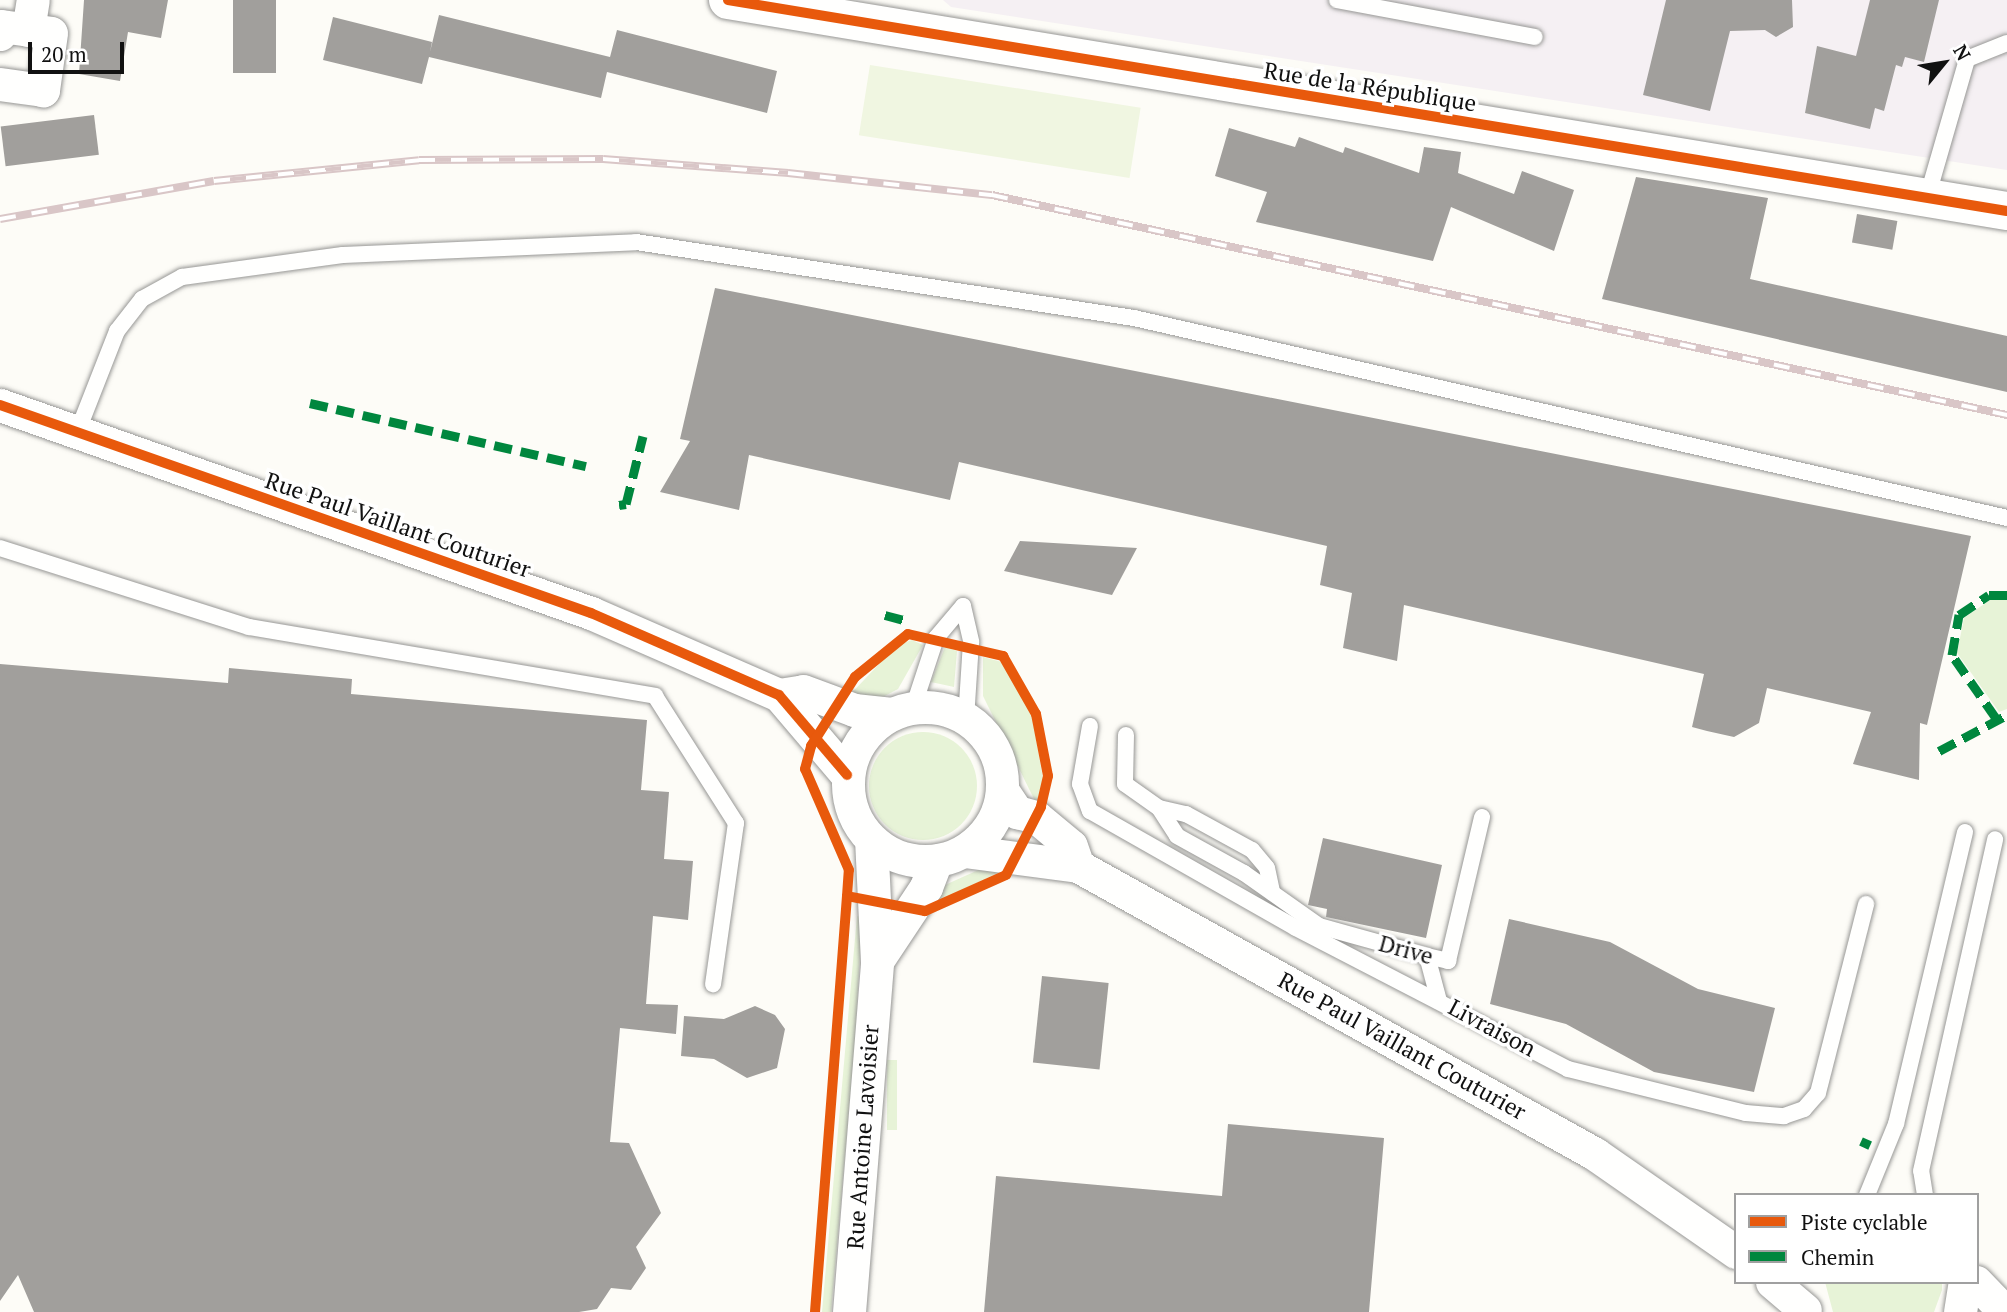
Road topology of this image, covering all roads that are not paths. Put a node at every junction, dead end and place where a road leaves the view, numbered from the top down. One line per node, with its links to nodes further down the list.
1 (728, 0): 3 (street, Rue de la République)
2 (1337, 0): 5 (lane)
3 (864, 14): 8 (street, Rue de la République)
4 (20, 21): 7 (street)
5 (1535, 37)
6 (2007, 43): 8 (lane)
7 (0, 84)
8 (1927, 198): 9 (street, Rue de la République)
9 (2007, 211)
10 (0, 405): 11 (street, Rue Paul Vaillant Couturier)
11 (78, 433): 12 (lane); 14 (street, Rue Paul Vaillant Couturier)
12 (2007, 518)
13 (0, 548): 32 (lane)
14 (779, 695): 15 (street, Rue Paul Vaillant Couturier); 19 (street, Rue Paul Vaillant Couturier)
15 (902, 711): 16 (street); 16 (lane); 19 (street)
16 (966, 719): 20 (street)
17 (1090, 726): 33 (lane, Livraison)
18 (1126, 735): 21 (lane, Drive)
19 (847, 775): 25 (street)
20 (1002, 790): 26 (street); 27 (street, Rue Paul Vaillant Couturier)
21 (1159, 808): 28 (lane, Drive); 28 (lane, Drive)
22 (1482, 817): 30 (lane, Drive)
23 (1965, 832): 34 (lane)
24 (1995, 839): 35 (lane)
25 (872, 840): 26 (street); 31 (street, Rue Antoine Lavoisier)
26 (950, 856): 27 (street, Rue Paul Vaillant Couturier); 31 (street)
27 (1078, 866): 36 (street, Rue Paul Vaillant Couturier)
28 (1272, 892): 30 (lane, Drive)
29 (1866, 904): 33 (lane, Livraison)
30 (1427, 956): 33 (lane)
31 (877, 961): 41 (street, Rue Antoine Lavoisier)
32 (713, 984)
33 (1439, 1000)
34 (1868, 1193)
35 (1925, 1193)
36 (1730, 1243)
37 (1775, 1284): 40 (street)
38 (1965, 1284): 42 (street)
39 (1978, 1284): 43 (street)
40 (1804, 1301)
41 (849, 1312)
42 (1960, 1312)
43 (2006, 1312)

